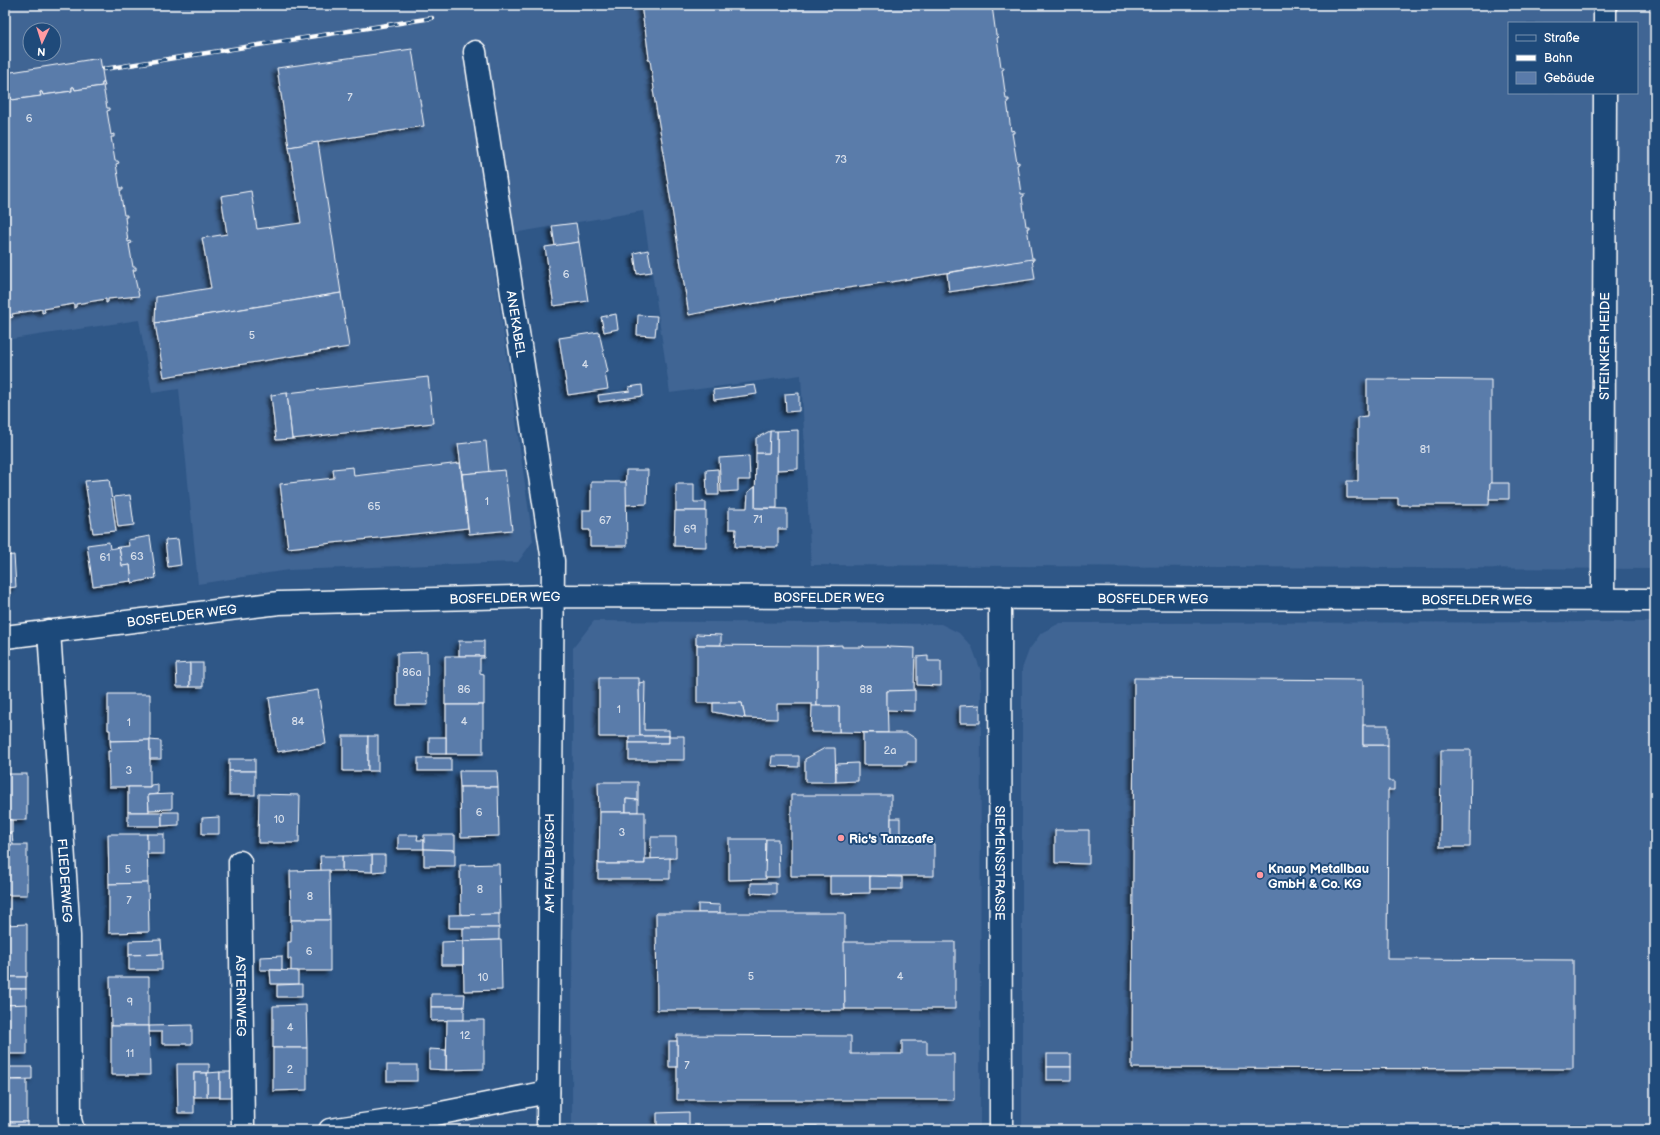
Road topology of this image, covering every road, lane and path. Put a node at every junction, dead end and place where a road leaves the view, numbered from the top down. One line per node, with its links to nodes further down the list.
1 (1605, 5): 2 (street)
2 (1605, 22)
3 (475, 52): 5 (street, ANEKABEL)
4 (1605, 94): 7 (street, STEINKER HEIDE)
5 (551, 596): 6 (street, BOSFELDER WEG); 9 (street, BOSFELDER WEG); 12 (street, AM FAULBUSCH)
6 (1000, 597): 7 (street, BOSFELDER WEG); 17 (street, SIEMENSSTRASSE)
7 (1603, 599): 8 (street, BOSFELDER WEG)
8 (1655, 600)
9 (49, 631): 10 (street, BOSFELDER WEG); 13 (street, FLIEDERWEG)
10 (5, 637)
11 (240, 862): 14 (street, ASTERNWEG)
12 (548, 1092): 15 (street); 16 (street, AM FAULBUSCH)
13 (74, 1130)
14 (243, 1130)
15 (330, 1130)
16 (548, 1130)
17 (1000, 1130)

